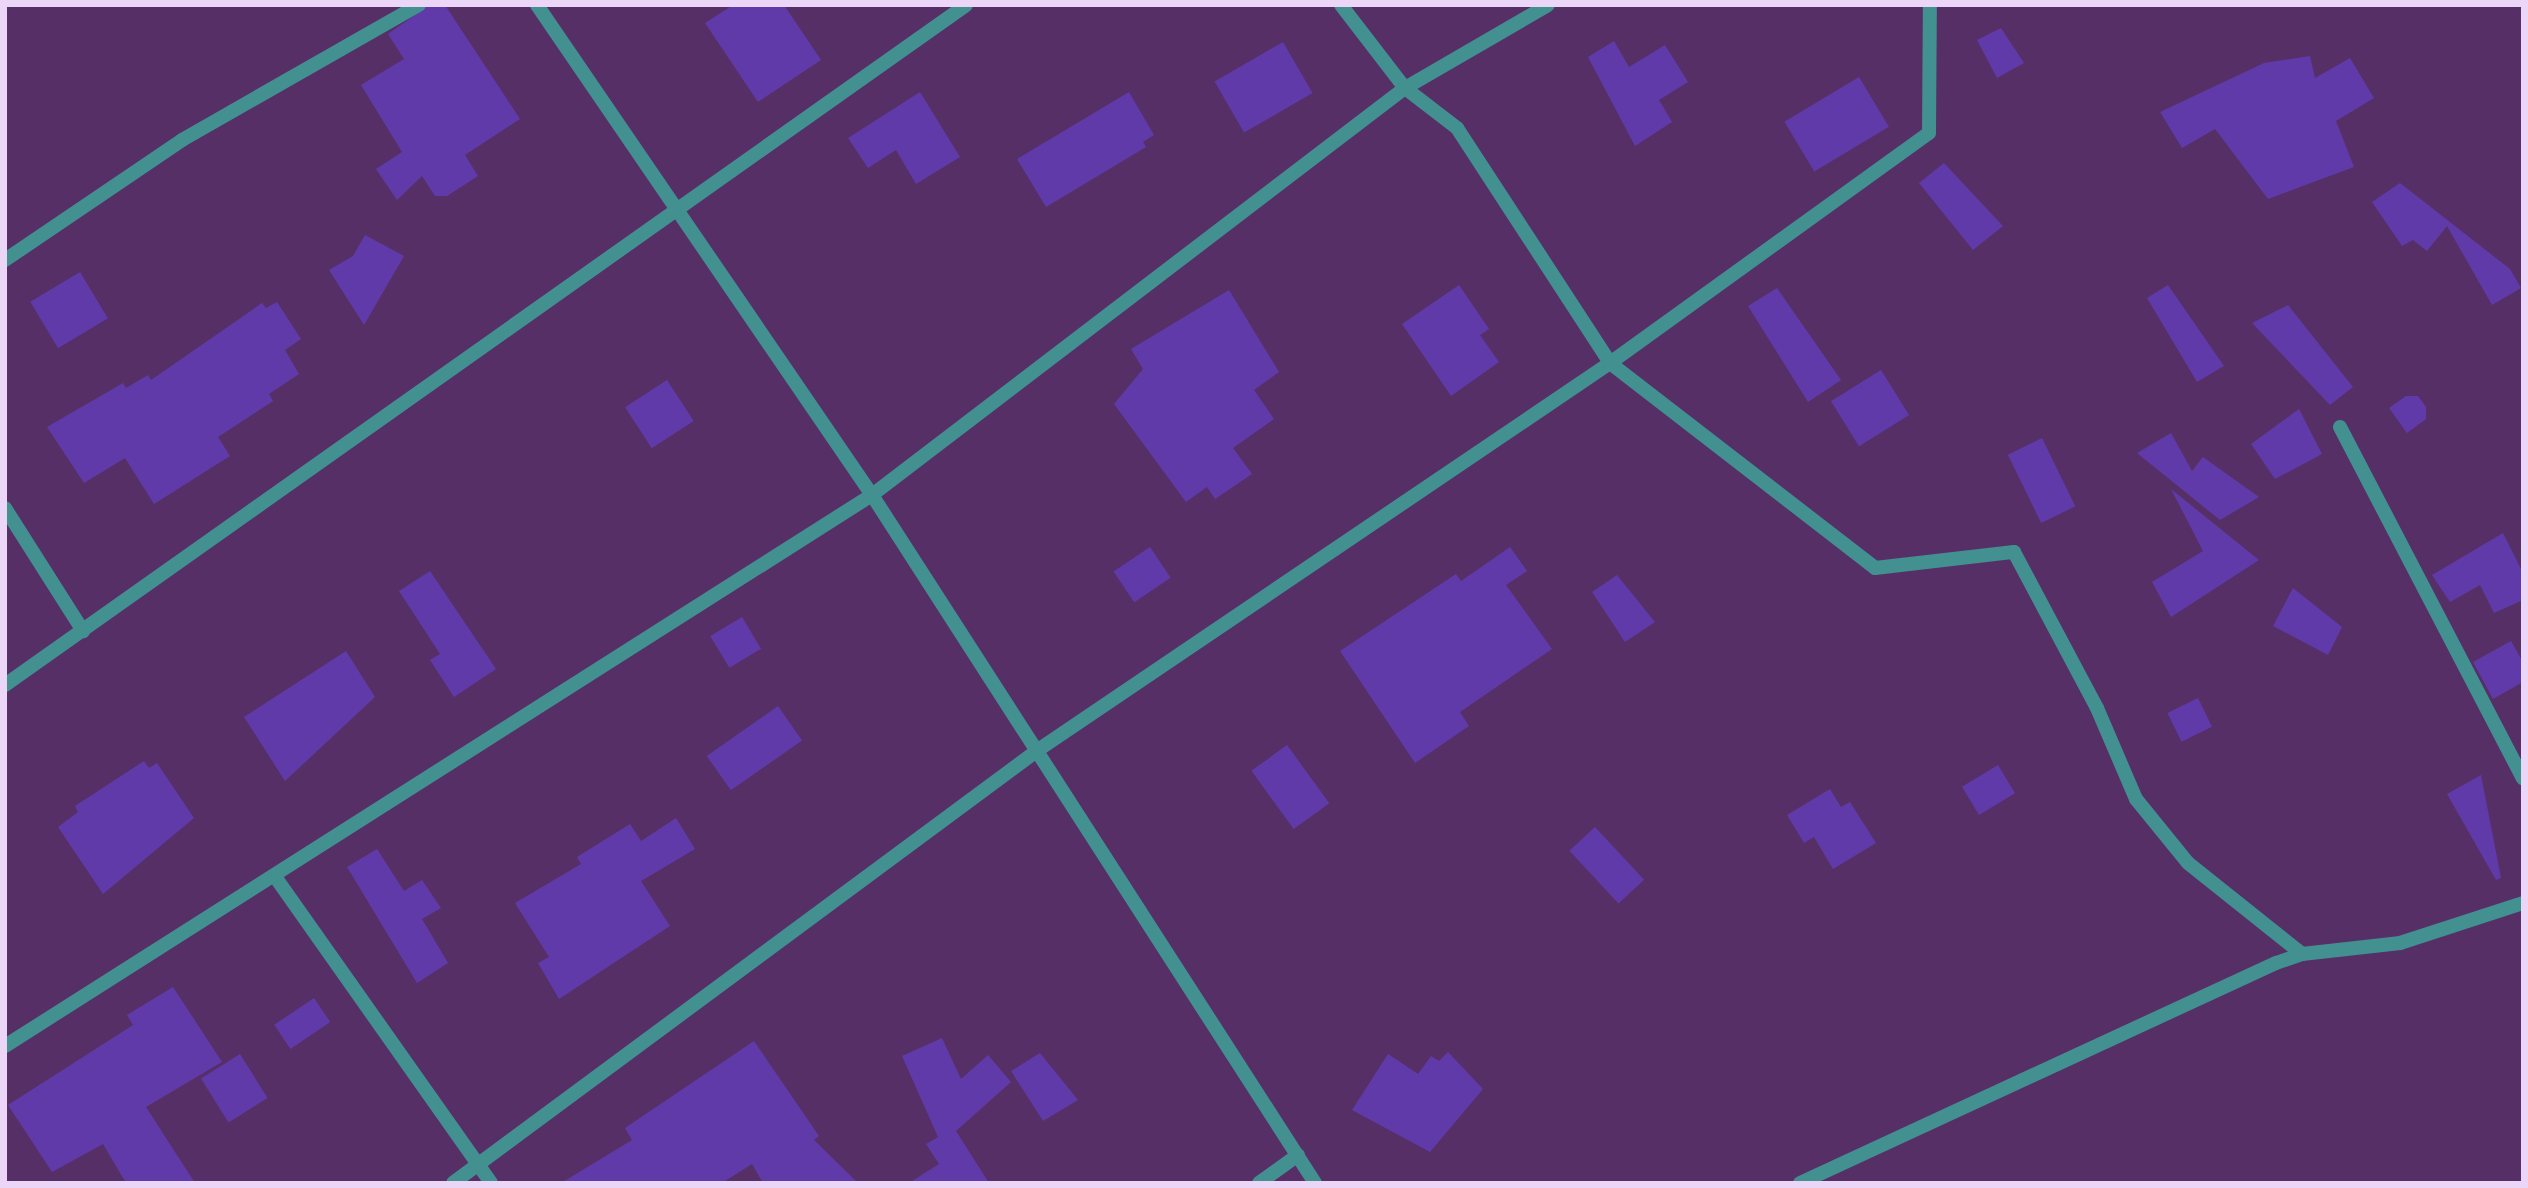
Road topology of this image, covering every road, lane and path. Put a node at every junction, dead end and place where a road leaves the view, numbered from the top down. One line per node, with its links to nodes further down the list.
1 (419, 5): 9 (street)
2 (537, 5): 8 (street)
3 (966, 5): 8 (street)
4 (1341, 5): 7 (street)
5 (1548, 5): 7 (street)
6 (1930, 5): 10 (street)
7 (1405, 88): 10 (street); 12 (street)
8 (678, 209): 12 (street); 14 (street)
9 (5, 260)
10 (1609, 363): 16 (street); 20 (street)
11 (2340, 427): 17 (street)
12 (872, 495): 16 (street); 18 (street)
13 (5, 508): 14 (street)
14 (83, 631): 15 (street)
15 (5, 685)
16 (1038, 750): 22 (street); 23 (street)
17 (2523, 778)
18 (276, 878): 21 (street); 23 (street)
19 (2522, 902): 20 (street)
20 (2302, 954): 28 (street)
21 (5, 1046)
22 (1298, 1155): 26 (street); 27 (street)
23 (478, 1166): 24 (street); 25 (street)
24 (453, 1183)
25 (491, 1183)
26 (1258, 1183)
27 (1315, 1183)
28 (1800, 1183)

